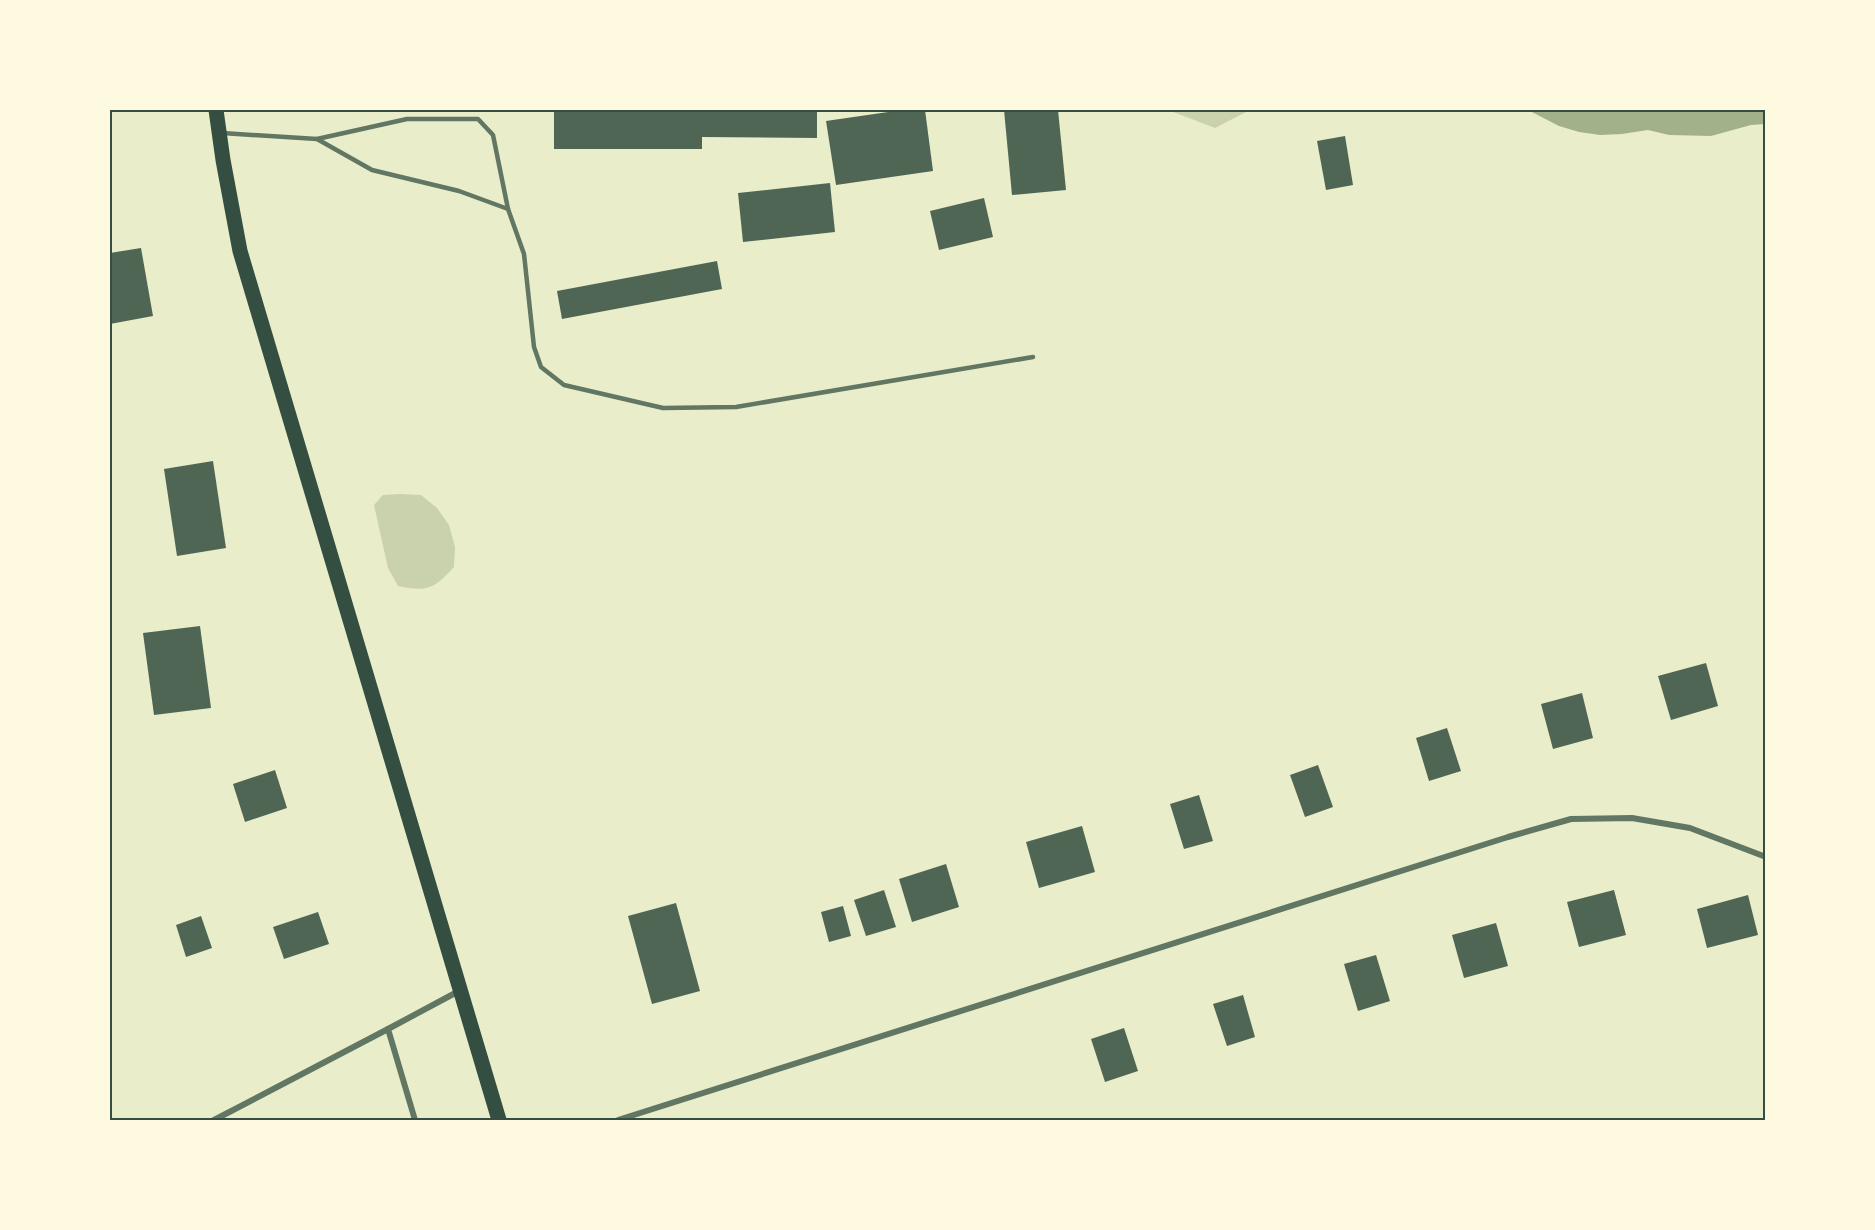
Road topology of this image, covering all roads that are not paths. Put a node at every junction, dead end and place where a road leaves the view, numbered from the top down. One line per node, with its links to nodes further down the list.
1 (216, 110): 2 (main road)
2 (219, 133): 3 (lane); 7 (main road)
3 (317, 139): 4 (lane); 4 (lane)
4 (508, 209): 5 (lane)
5 (1033, 357)
6 (1766, 857): 9 (street)
7 (460, 990): 8 (street); 12 (main road)
8 (388, 1029): 10 (street); 11 (street)
9 (638, 1118): 13 (street)
10 (214, 1120)
11 (415, 1120)
12 (499, 1120)
13 (618, 1120)

